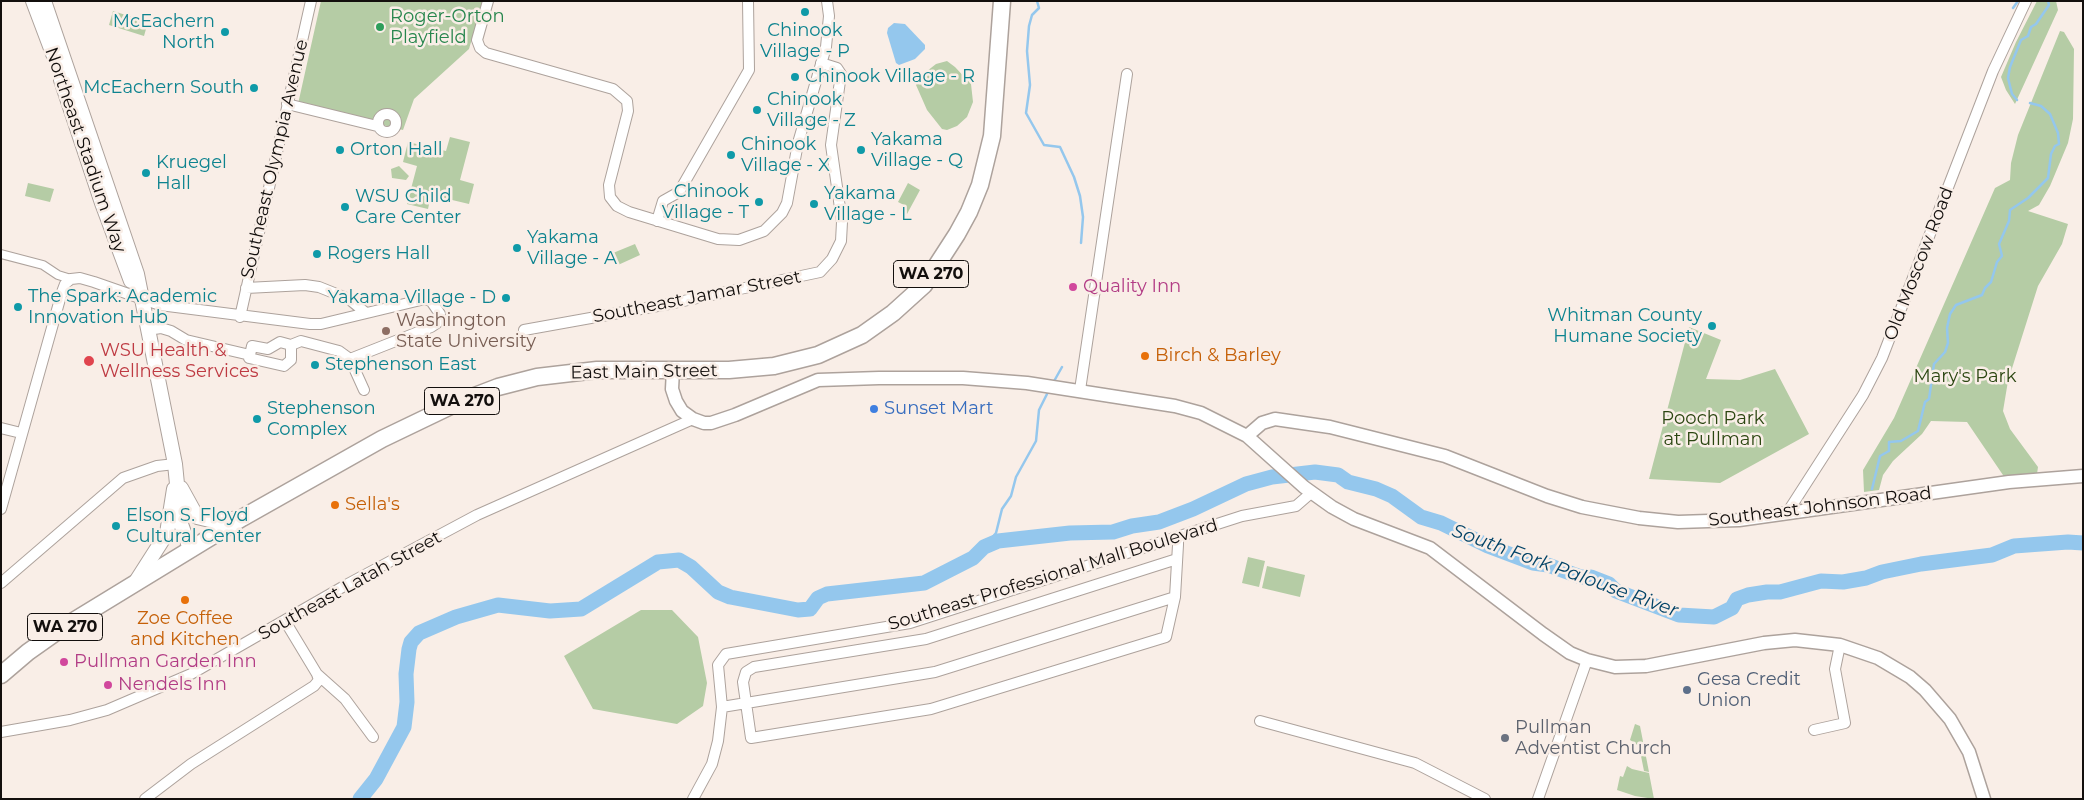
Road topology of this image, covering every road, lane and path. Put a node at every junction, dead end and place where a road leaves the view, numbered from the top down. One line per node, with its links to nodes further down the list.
1 (33, 1): 17 (main road, Northeast Stadium Way)
2 (44, 1): 17 (main road, Northeast Stadium Way)
3 (311, 1): 11 (street, Southeast Olympia Avenue)
4 (488, 1): 13 (street)
5 (748, 1): 13 (street)
6 (827, 1): 9 (street)
7 (1002, 1): 27 (main road, East Main Street / WA 270)
8 (2026, 1): 39 (street, Old Moscow Road)
9 (822, 63): 13 (street); 23 (street, Southeast Jamar Street)
10 (1127, 74): 29 (street)
11 (287, 104): 12 (street); 16 (street, Southeast Olympia Avenue)
12 (378, 126)
13 (657, 221)
14 (1, 254): 15 (street)
15 (71, 279): 17 (street); 32 (street)
16 (246, 288): 18 (street); 20 (street, Southeast Olympia Avenue)
17 (141, 297): 20 (street); 22 (main road, Northeast Stadium Way)
18 (353, 302): 19 (street); 21 (street)
19 (366, 313): 21 (street); 26 (street)
20 (240, 317): 21 (street)
21 (349, 318)
22 (148, 330): 25 (street); 34 (main road, Northeast Stadium Way)
23 (524, 330)
24 (291, 345): 25 (street); 25 (street); 26 (street)
25 (250, 355)
26 (350, 359): 28 (street)
27 (673, 370): 30 (street); 40 (main road, East Main Street / WA 270)
28 (364, 390)
29 (1080, 390): 30 (street); 33 (street)
30 (693, 419): 47 (street, Southeast Latah Street)
31 (1, 428): 32 (street)
32 (21, 433): 38 (street)
33 (1247, 436): 37 (street); 39 (street, Southeast Johnson Road)
34 (174, 464): 36 (main road, Northeast Stadium Way); 44 (street)
35 (2083, 476): 39 (street, Southeast Johnson Road)
36 (176, 479): 40 (main road); 42 (main road, Northeast Stadium Way); 45 (main road)
37 (1308, 490): 41 (street, Southeast Professional Mall Boulevard); 49 (street)
38 (1, 509)
39 (1787, 513)
40 (242, 518): 42 (main road, East Main Street / WA 270)
41 (1178, 537): 43 (street); 53 (street, Southeast Professional Mall Boulevard)
42 (190, 550): 45 (main road, East Main Street / WA 270)
43 (1177, 559): 46 (street); 52 (street)
44 (1, 583)
45 (133, 586): 51 (main road, East Main Street / WA 270)
46 (1175, 597): 52 (street); 52 (street)
47 (285, 622): 50 (street); 56 (street, Southeast Latah Street)
48 (1840, 645): 49 (street); 55 (street); 62 (street)
49 (1587, 660): 61 (street)
50 (317, 674): 57 (street); 58 (street)
51 (1, 675)
52 (745, 705): 53 (street)
53 (722, 707): 59 (street, Southeast Professional Mall Boulevard)
54 (1260, 721): 60 (street)
55 (1814, 730)
56 (1, 732)
57 (373, 737)
58 (145, 799)
59 (693, 799)
60 (1485, 799)
61 (1538, 799)
62 (1984, 799)

